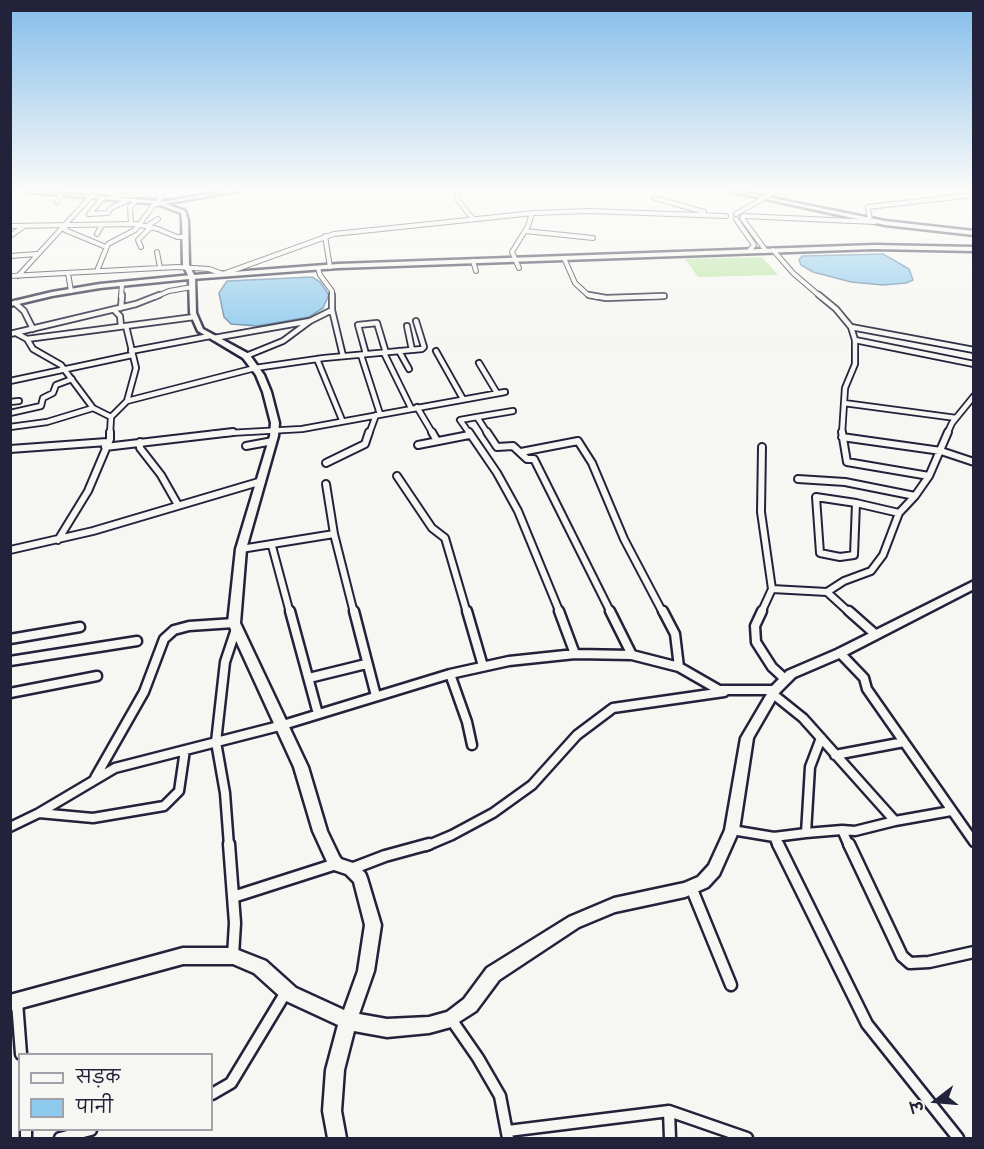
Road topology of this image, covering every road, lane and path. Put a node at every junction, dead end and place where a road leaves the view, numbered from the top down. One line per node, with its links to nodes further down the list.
1 (46, 245): 15 (street)
2 (100, 245): 10 (street)
3 (108, 245): 10 (street)
4 (185, 245): 30 (main road)
5 (302, 245): 27 (street)
6 (327, 245): 20 (street)
7 (517, 245): 18 (street)
8 (754, 245): 12 (street)
9 (764, 245): 13 (street)
10 (106, 247): 25 (street)
11 (974, 249): 13 (main road)
12 (749, 251): 13 (main road); 17 (main road)
13 (769, 251): 43 (street)
14 (157, 252): 21 (street)
15 (37, 254): 16 (street); 29 (street)
16 (10, 256)
17 (564, 258): 18 (main road); 33 (street)
18 (516, 260): 19 (main road); 23 (street)
19 (473, 261): 20 (main road); 24 (street)
20 (330, 267): 22 (main road)
21 (160, 268): 25 (street); 30 (street)
22 (318, 268): 27 (main road); 37 (street)
23 (519, 268)
24 (476, 271)
25 (97, 272): 26 (street)
26 (68, 273): 29 (street); 32 (street)
27 (223, 274): 30 (main road)
28 (10, 276): 29 (street)
29 (18, 276)
30 (191, 277): 31 (main road); 35 (street); 38 (main road)
31 (122, 284): 32 (main road); 35 (street)
32 (70, 291): 34 (main road)
33 (664, 296)
34 (13, 304): 44 (street)
35 (120, 308): 36 (street)
36 (114, 310): 41 (street); 44 (street)
37 (332, 310): 39 (street); 57 (street)
38 (194, 317): 41 (street); 46 (main road)
39 (310, 321): 46 (street); 56 (street)
40 (416, 321): 49 (street)
41 (123, 326): 47 (street); 53 (street)
42 (408, 326): 49 (street)
43 (851, 327): 48 (street); 50 (street)
44 (33, 328): 45 (street)
45 (13, 333): 47 (street)
46 (212, 337): 53 (street); 56 (main road)
47 (27, 339): 62 (street)
48 (855, 340): 60 (street); 73 (street)
49 (412, 350): 51 (street)
50 (974, 350)
51 (399, 351): 54 (street); 63 (street)
52 (436, 351): 69 (street)
53 (132, 353): 62 (street); 71 (street)
54 (385, 353): 55 (street); 55 (street); 75 (street)
55 (364, 355): 57 (street); 78 (street)
56 (246, 356): 61 (main road)
57 (343, 356): 58 (street)
58 (316, 359): 61 (street); 82 (street)
59 (479, 363): 67 (street)
60 (974, 363)
61 (255, 368): 71 (street); 84 (main road)
62 (64, 369): 64 (street); 65 (street)
63 (408, 369)
64 (72, 380): 74 (street); 77 (street)
65 (10, 381)
66 (505, 392): 67 (street)
67 (497, 393): 69 (street)
68 (974, 396): 81 (street)
69 (463, 399): 75 (street)
70 (20, 401): 72 (street)
71 (127, 401): 79 (street)
72 (10, 402)
73 (844, 403): 81 (street); 86 (street)
74 (93, 408): 79 (street); 83 (street)
75 (414, 408): 78 (street); 87 (street)
76 (513, 411): 80 (street)
77 (10, 412)
78 (378, 414): 82 (street); 99 (street)
79 (111, 417): 89 (street)
80 (477, 417): 85 (street); 95 (street)
81 (956, 418): 94 (street)
82 (342, 420): 84 (street)
83 (10, 426)
84 (274, 435): 88 (street); 91 (street); 103 (main road)
85 (469, 435): 87 (street); 123 (street)
86 (842, 436): 94 (street); 101 (street)
87 (437, 441): 90 (street)
88 (140, 442): 89 (street); 107 (street)
89 (106, 445): 93 (street); 110 (street)
90 (418, 445)
91 (246, 446)
92 (762, 447): 115 (street)
93 (10, 448)
94 (941, 451): 97 (street); 101 (street)
95 (521, 452): 124 (street); 128 (street)
96 (974, 456): 97 (street)
97 (966, 459): 98 (street)
98 (974, 462)
99 (326, 463)
100 (397, 476): 127 (street)
101 (929, 476): 105 (street)
102 (798, 479): 105 (street)
103 (262, 481): 107 (street); 112 (main road)
104 (326, 484): 109 (street)
105 (915, 496): 108 (street)
106 (855, 503): 106 (street); 108 (street)
107 (178, 505): 110 (street)
108 (899, 513): 116 (street)
109 (334, 534): 111 (street); 126 (street)
110 (58, 540): 113 (street)
111 (272, 546): 112 (street); 131 (street)
112 (241, 549): 117 (main road)
113 (10, 550)
114 (974, 584): 119 (main road)
115 (772, 589): 116 (street); 132 (street)
116 (827, 592): 119 (street)
117 (235, 626): 137 (main road); 139 (street); 144 (street)
118 (80, 627): 120 (street)
119 (875, 634): 122 (main road)
120 (10, 639)
121 (137, 641): 125 (street)
122 (840, 653): 132 (main road); 140 (street)
123 (575, 654): 124 (street); 127 (street)
124 (632, 655): 128 (street)
125 (10, 661)
126 (366, 664): 131 (street); 135 (street)
127 (483, 666): 129 (street)
128 (679, 667): 133 (street)
129 (450, 674): 135 (street); 141 (street)
130 (97, 676): 134 (street)
131 (309, 678): 136 (street)
132 (778, 688): 133 (street); 138 (street); 149 (main road)
133 (725, 690): 155 (street)
134 (10, 693)
135 (376, 696): 136 (street)
136 (318, 714): 137 (street)
137 (283, 725): 139 (street); 154 (main road)
138 (821, 738): 143 (street); 151 (street)
139 (216, 742): 142 (street); 157 (street)
140 (904, 742): 143 (street); 145 (street)
141 (472, 745)
142 (185, 750): 144 (street); 146 (street)
143 (835, 755): 147 (street)
144 (94, 780): 146 (street)
145 (951, 811): 147 (street); 153 (street)
146 (39, 813): 148 (street)
147 (895, 821): 150 (street)
148 (10, 827)
149 (732, 830): 152 (street); 156 (main road)
150 (842, 830): 151 (street); 158 (street)
151 (806, 833): 152 (street)
152 (774, 837): 174 (street)
153 (974, 842)
154 (336, 864): 155 (main road); 157 (street)
155 (351, 869): 164 (main road)
156 (691, 887): 160 (street); 163 (main road)
157 (233, 897): 159 (street)
158 (974, 952)
159 (233, 956): 161 (main road); 162 (main road)
160 (731, 985)
161 (288, 990): 164 (main road); 166 (street)
162 (14, 1003): 165 (street)
163 (451, 1019): 164 (main road); 169 (street)
164 (348, 1021): 171 (main road)
165 (21, 1053)
166 (213, 1093)
167 (669, 1111): 169 (street); 172 (street); 173 (street)
168 (87, 1131): 170 (street)
169 (508, 1135)
170 (60, 1138)
171 (337, 1138)
172 (670, 1138)
173 (747, 1138)
174 (958, 1138)

